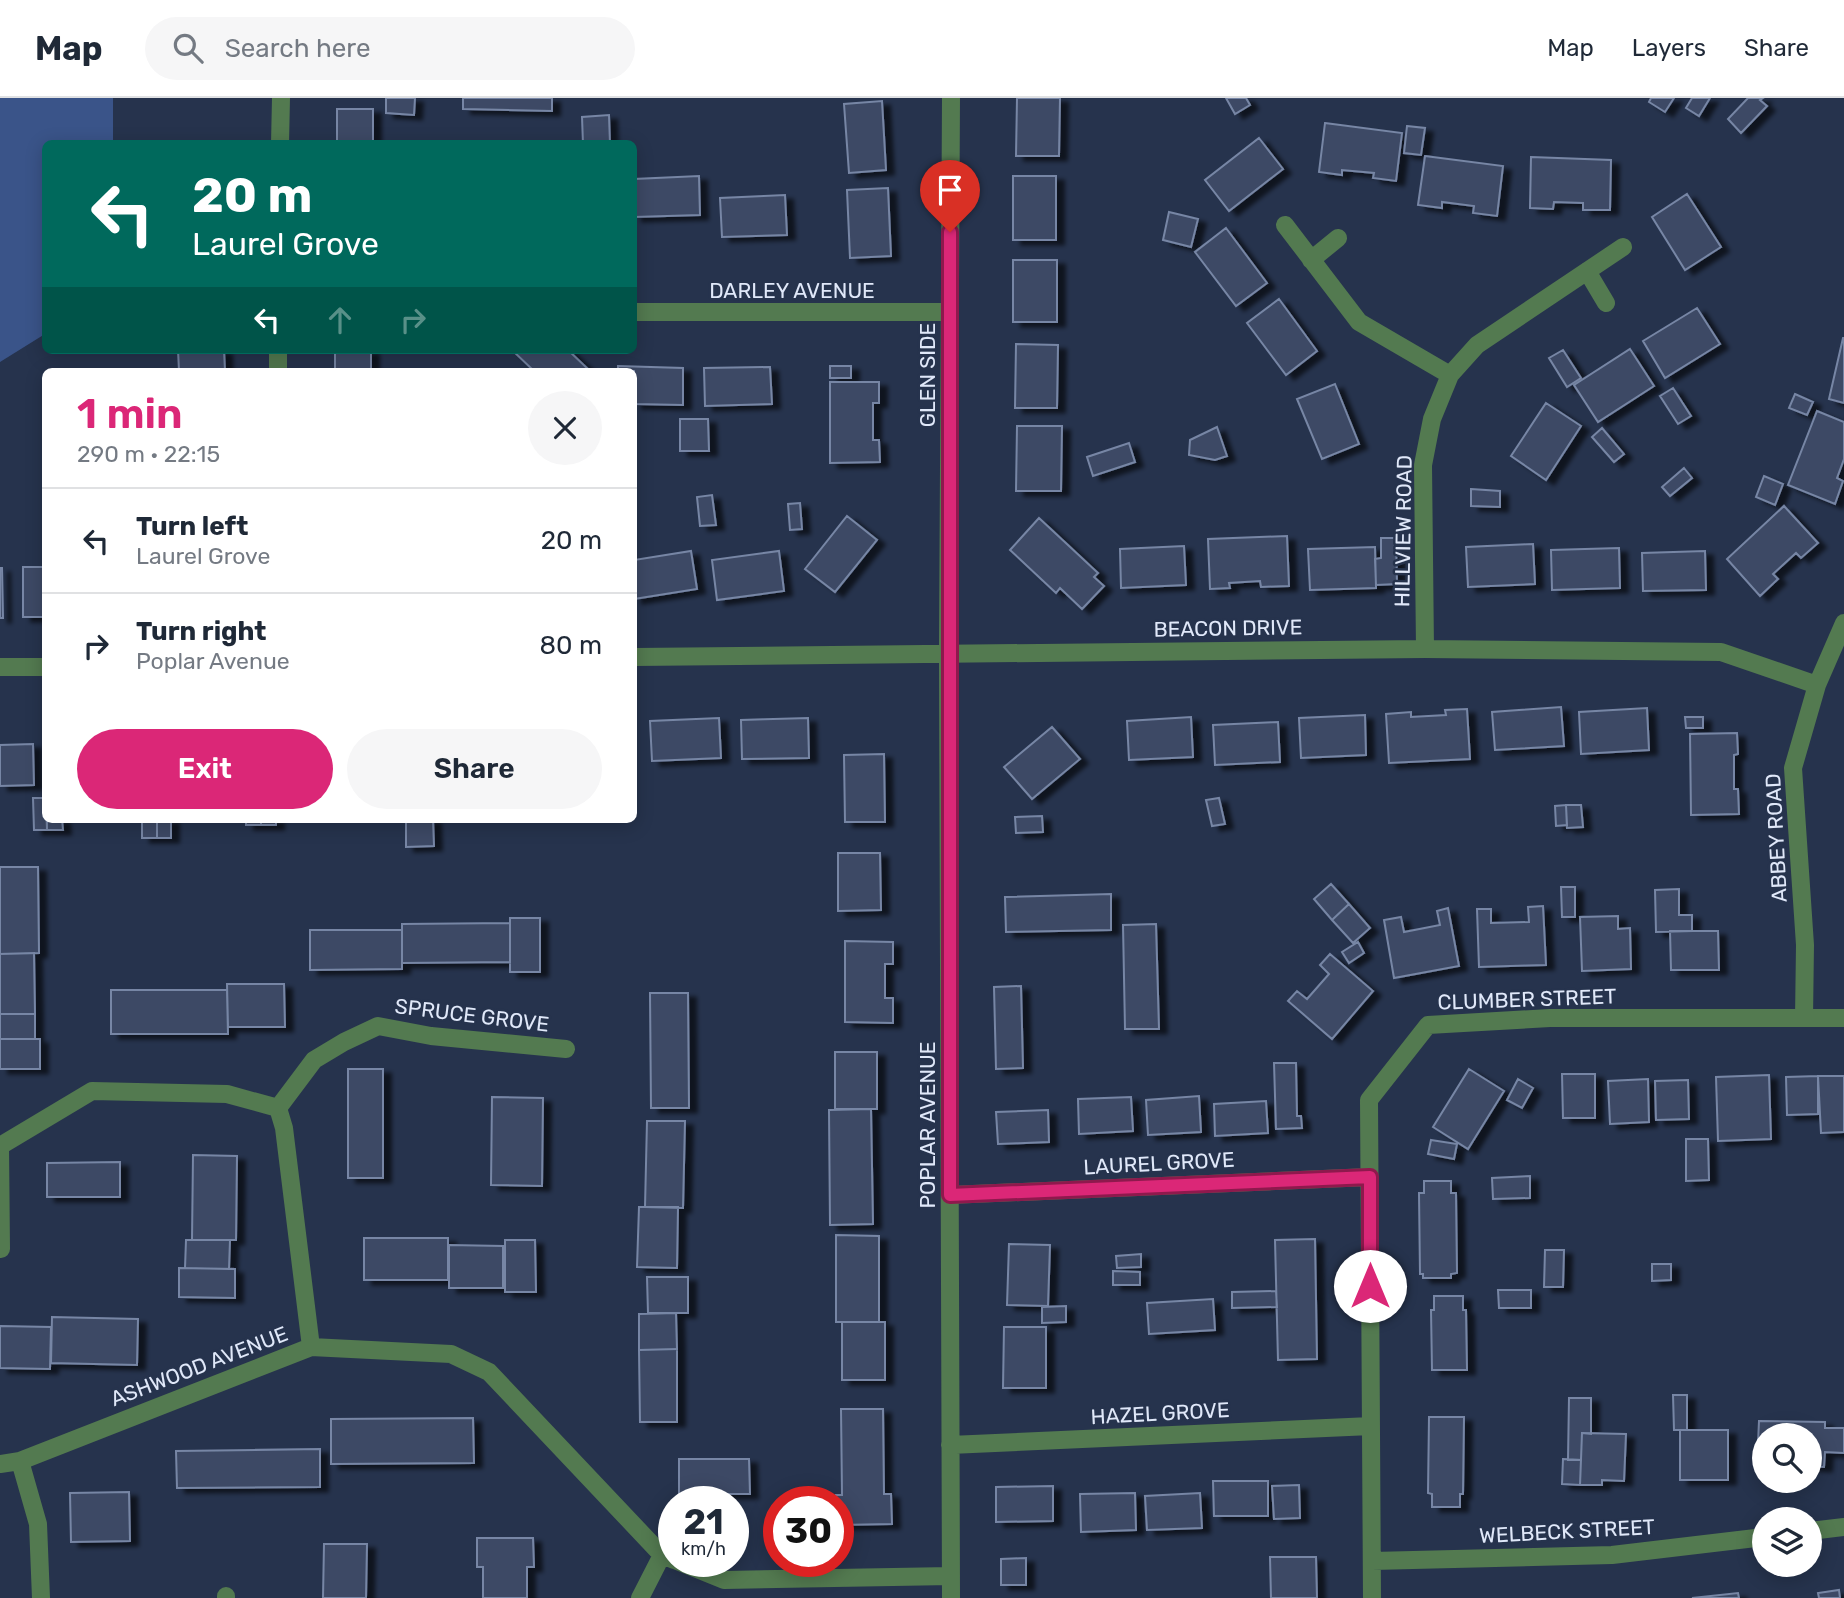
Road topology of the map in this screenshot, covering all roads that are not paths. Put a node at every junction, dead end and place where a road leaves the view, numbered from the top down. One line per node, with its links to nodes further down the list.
1 (281, 98): 3 (street)
2 (951, 98): 11 (street, GLEN SIDE)
3 (280, 140)
4 (1285, 225): 7 (street)
5 (1338, 238): 7 (street)
6 (1623, 247): 8 (street, HILLVIEW ROAD)
7 (1311, 260): 12 (street)
8 (1587, 271): 9 (street); 12 (street, HILLVIEW ROAD)
9 (1606, 303)
10 (637, 312): 11 (street, DARLEY AVENUE)
11 (950, 312): 15 (street, GLEN SIDE)
12 (1450, 375): 14 (street, HILLVIEW ROAD)
13 (1844, 623): 19 (street, ABBEY ROAD)
14 (1425, 649): 15 (street, BEACON DRIVE); 19 (street, BEACON DRIVE)
15 (948, 652): 16 (street, BEACON DRIVE); 25 (street, POPLAR AVENUE)
16 (637, 657)
17 (0, 667): 18 (street)
18 (42, 667)
19 (1817, 685): 20 (street, ABBEY ROAD)
20 (1804, 1018): 21 (street, CLUMBER STREET); 24 (street, CLUMBER STREET)
21 (1844, 1018)
22 (566, 1049): 23 (street, SPRUCE GROVE)
23 (278, 1108): 26 (street); 27 (street)
24 (1370, 1177): 25 (street, LAUREL GROVE); 28 (street, CLUMBER STREET)
25 (950, 1195): 29 (street, POPLAR AVENUE)
26 (1, 1249)
27 (311, 1347): 30 (street, ASHWOOD AVENUE); 35 (street, ASHWOOD AVENUE)
28 (1371, 1426): 29 (street, HAZEL GROVE); 36 (street, CLUMBER STREET)
29 (950, 1446): 38 (street, POPLAR AVENUE)
30 (20, 1461): 31 (street, ASHWOOD AVENUE); 40 (street)
31 (0, 1464)
32 (1844, 1527): 33 (street)
33 (1822, 1530)
34 (1752, 1538): 36 (street, WELBECK STREET)
35 (658, 1546)
36 (1371, 1561): 43 (street, CLUMBER STREET)
37 (658, 1575): 41 (street)
38 (951, 1576): 39 (street, ASHWOOD AVENUE); 42 (street, POPLAR AVENUE)
39 (716, 1577)
40 (41, 1598)
41 (640, 1598)
42 (951, 1598)
43 (1372, 1598)

